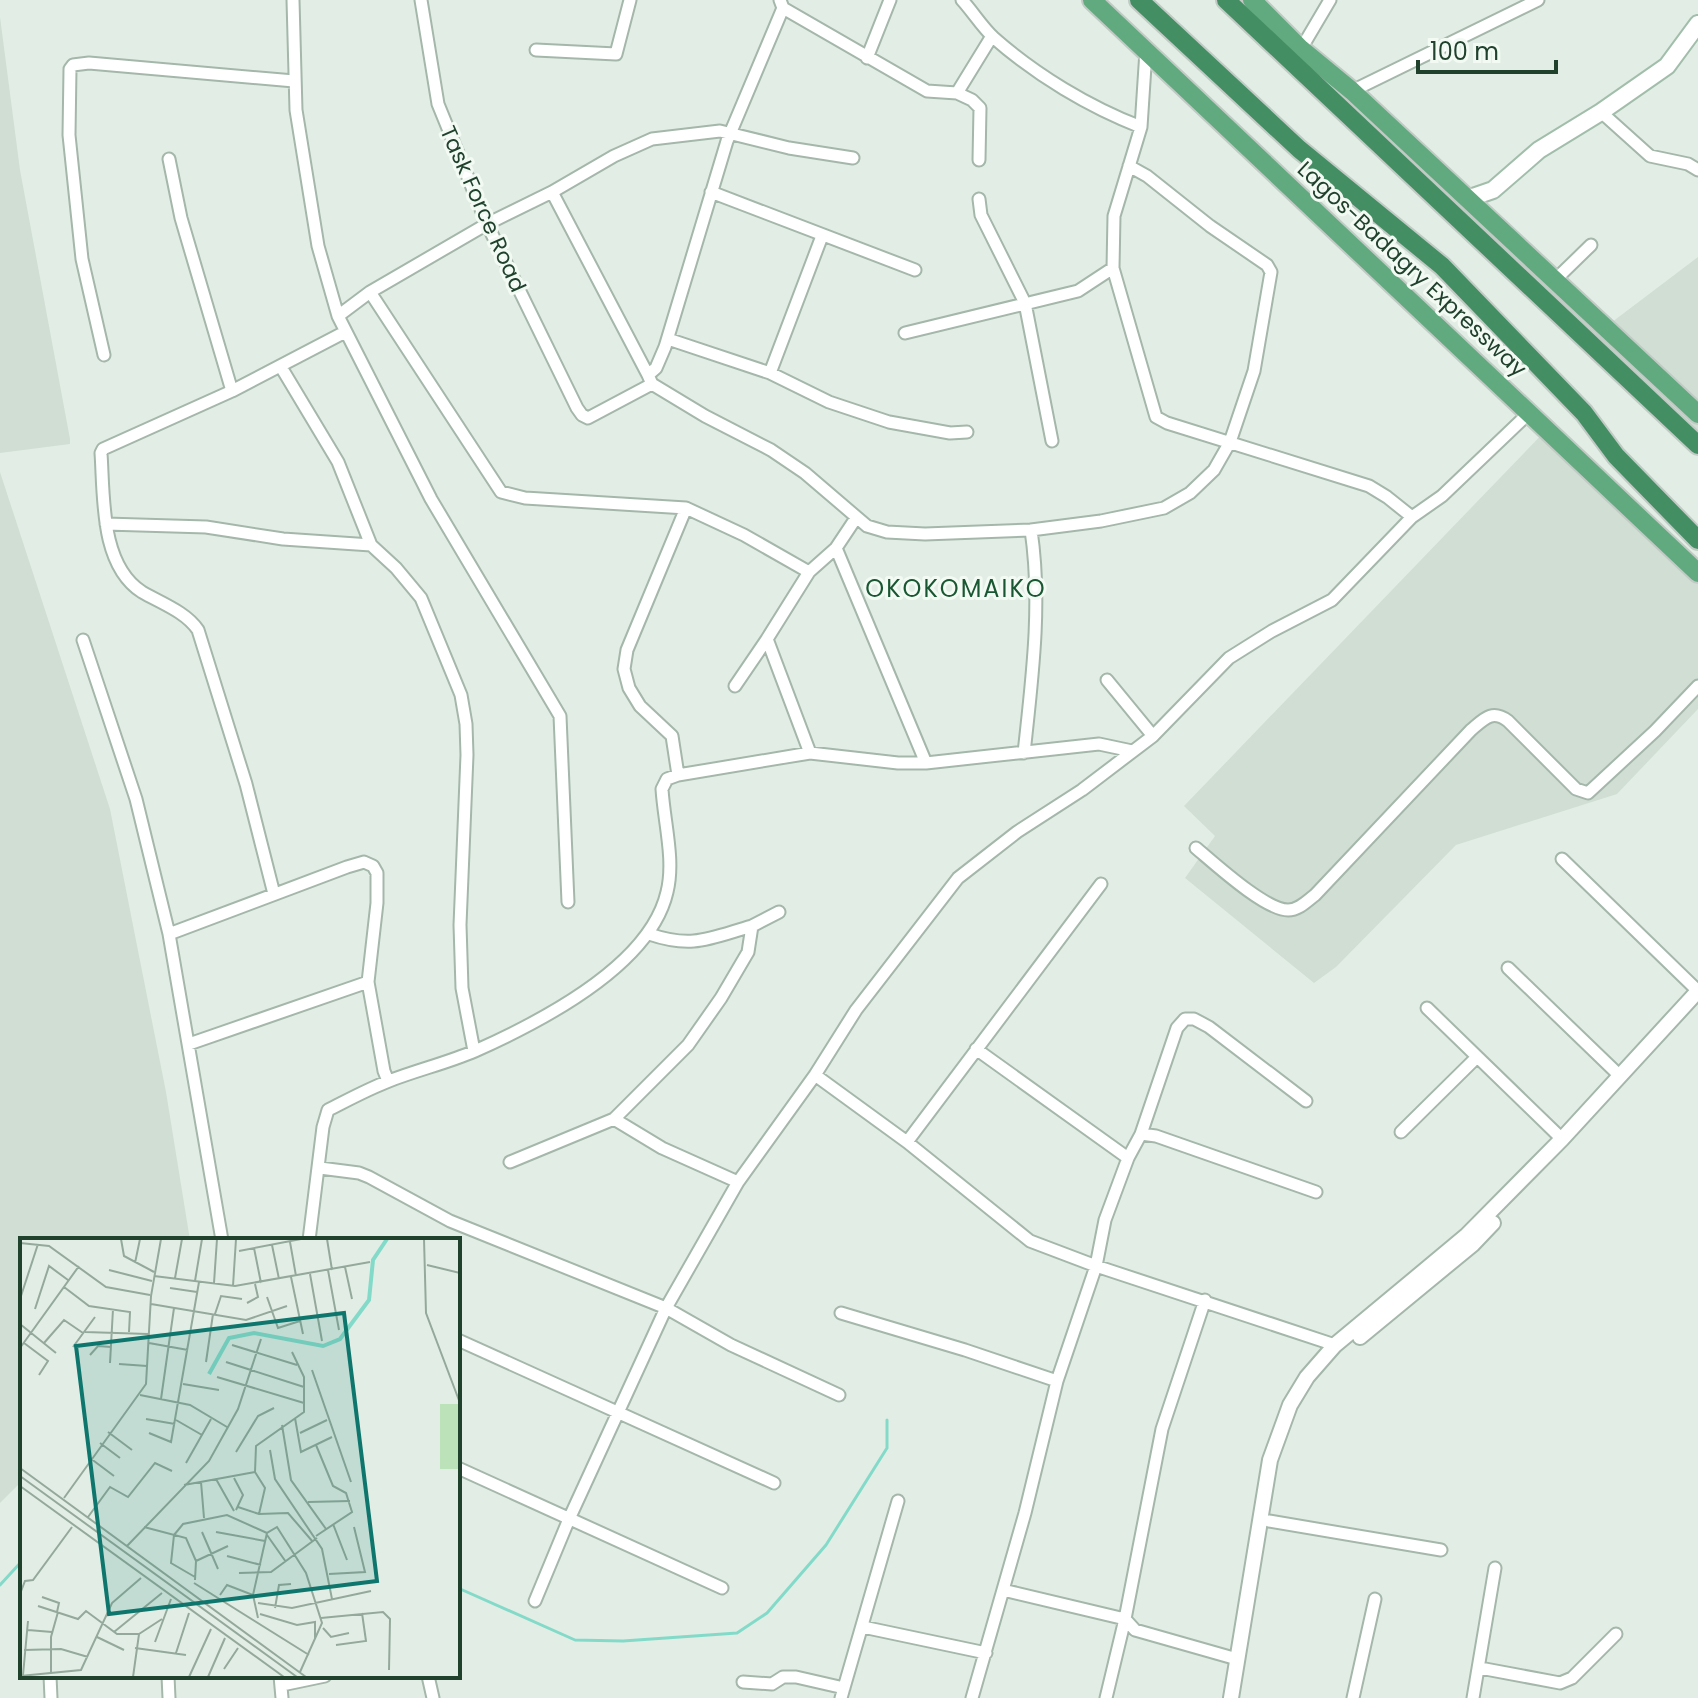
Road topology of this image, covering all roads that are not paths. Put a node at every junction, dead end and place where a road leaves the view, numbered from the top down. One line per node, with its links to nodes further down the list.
1 (293, 0): 19 (street)
2 (421, 0): 36 (street, Task Force Road)
3 (630, 0): 16 (street)
4 (890, 0): 18 (street)
5 (962, 0): 14 (street)
6 (1092, 0): 17 (main road, Lagos-Badagry Expressway)
7 (1139, 0): 64 (highway, Lagos-Badagry Expressway)
8 (1226, 0): 58 (highway)
9 (1252, 0): 15 (main road)
10 (1330, 0): 15 (street)
11 (1538, 0): 20 (street)
12 (781, 4): 18 (street); 24 (street)
13 (1698, 24): 22 (main road)
14 (992, 36): 21 (street); 23 (street)
15 (1301, 49): 20 (main road)
16 (536, 50)
17 (1147, 50): 23 (street); 53 (main road, Lagos-Badagry Expressway)
18 (867, 58): 21 (street)
19 (294, 81): 44 (street); 48 (street)
20 (1352, 91): 34 (main road)
21 (957, 93): 27 (street)
22 (1601, 112): 29 (street); 30 (main road)
23 (1141, 127): 28 (street)
24 (732, 133): 25 (street); 31 (street); 32 (street)
25 (853, 158)
26 (169, 159): 52 (street)
27 (979, 160)
28 (1129, 166): 39 (street); 57 (street)
29 (1698, 170)
30 (1493, 190): 34 (main road); 35 (main road)
31 (552, 192): 36 (street); 51 (street)
32 (711, 192): 37 (street); 47 (street)
33 (979, 199): 43 (street)
34 (1467, 199): 35 (main road)
35 (1486, 217): 41 (main road)
36 (487, 224): 42 (street); 51 (street, Task Force Road)
37 (822, 236): 40 (street); 50 (street)
38 (1591, 245): 41 (street)
39 (1113, 268): 43 (street); 57 (street)
40 (915, 270)
41 (1554, 281): 54 (main road)
42 (370, 292): 44 (street); 59 (street)
43 (1025, 303): 46 (street); 56 (street)
44 (338, 316): 45 (street)
45 (345, 332): 49 (street); 84 (street)
46 (905, 333)
47 (668, 339): 50 (street); 51 (street)
48 (104, 355)
49 (281, 367): 52 (street); 65 (street)
50 (770, 373): 55 (street)
51 (650, 380): 61 (street)
52 (232, 391): 62 (street)
53 (1529, 413): 60 (street); 68 (main road, Lagos-Badagry Expressway)
54 (1698, 414)
55 (967, 432)
56 (1052, 441)
57 (1230, 442): 60 (street); 63 (street)
58 (1698, 445)
59 (686, 508): 67 (street); 79 (street)
60 (1412, 517): 74 (street)
61 (856, 518): 63 (street); 66 (street)
62 (106, 524): 65 (street); 83 (street)
63 (1031, 530): 77 (street)
64 (1698, 540)
65 (371, 545): 96 (street)
66 (836, 548): 67 (street); 78 (street)
67 (809, 572): 69 (street)
68 (1698, 573)
69 (767, 639): 72 (street); 76 (street)
70 (83, 640): 87 (street)
71 (1107, 680): 74 (street)
72 (735, 686)
73 (1698, 686): 80 (street)
74 (1153, 736): 75 (street)
75 (1132, 751): 77 (street); 98 (street)
76 (810, 753): 78 (street); 79 (street)
77 (1024, 753): 78 (street)
78 (926, 763)
79 (678, 775): 88 (street)
80 (1196, 848)
81 (1562, 859): 91 (street)
82 (1101, 884): 95 (street)
83 (274, 894): 87 (street); 90 (street)
84 (568, 902)
85 (779, 912): 86 (street)
86 (752, 926): 88 (street); 102 (street)
87 (169, 934): 94 (street)
88 (649, 934): 96 (street)
89 (1508, 968): 99 (street)
90 (368, 982): 94 (street); 100 (street)
91 (1698, 991): 99 (street)
92 (1698, 1005): 127 (street)
93 (1427, 1008): 97 (street)
94 (189, 1044): 112 (street)
95 (976, 1049): 106 (street); 107 (street)
96 (474, 1051): 100 (street)
97 (1477, 1057): 103 (street); 105 (street)
98 (815, 1075): 106 (street); 110 (street)
99 (1620, 1076): 105 (street)
100 (388, 1081): 109 (street)
101 (1306, 1101): 104 (street)
102 (614, 1119): 108 (street); 110 (street)
103 (1401, 1132)
104 (1141, 1134): 107 (street); 111 (street)
105 (1562, 1139): 119 (street)
106 (907, 1142): 114 (street)
107 (1128, 1158): 114 (street)
108 (510, 1162)
109 (320, 1168): 113 (street); 116 (street)
110 (738, 1182): 116 (street)
111 (1316, 1192)
112 (222, 1238)
113 (309, 1238)
114 (1096, 1266): 115 (street); 120 (street)
115 (1205, 1300): 119 (street); 134 (street)
116 (666, 1308): 121 (street); 122 (street)
117 (841, 1313): 120 (street)
118 (460, 1341): 122 (street)
119 (1335, 1345): 138 (street)
120 (1057, 1381): 131 (street)
121 (839, 1395)
122 (618, 1411): 124 (street); 126 (street)
123 (460, 1469): 126 (street)
124 (774, 1483)
125 (898, 1501): 135 (street)
126 (569, 1519): 130 (street); 133 (street)
127 (1269, 1521): 128 (street); 154 (street)
128 (1441, 1550)
129 (1495, 1568): 139 (street)
130 (722, 1588)
131 (1003, 1590): 134 (street); 137 (street)
132 (1375, 1599): 155 (street)
133 (535, 1601)
134 (1125, 1619): 138 (street); 152 (street)
135 (863, 1627): 137 (street); 146 (street)
136 (1616, 1634): 139 (street)
137 (986, 1653): 151 (street)
138 (1237, 1659): 153 (street)
139 (1480, 1668): 156 (street)
140 (50, 1678): 147 (street)
141 (168, 1678): 148 (street)
142 (303, 1678): 144 (street)
143 (428, 1678): 150 (street)
144 (281, 1680): 149 (street)
145 (743, 1682): 146 (street)
146 (842, 1693)
147 (51, 1698)
148 (169, 1698)
149 (282, 1698)
150 (433, 1698)
151 (972, 1698)
152 (1106, 1698)
153 (1231, 1698)
154 (1241, 1698)
155 (1353, 1698)
156 (1473, 1698)

